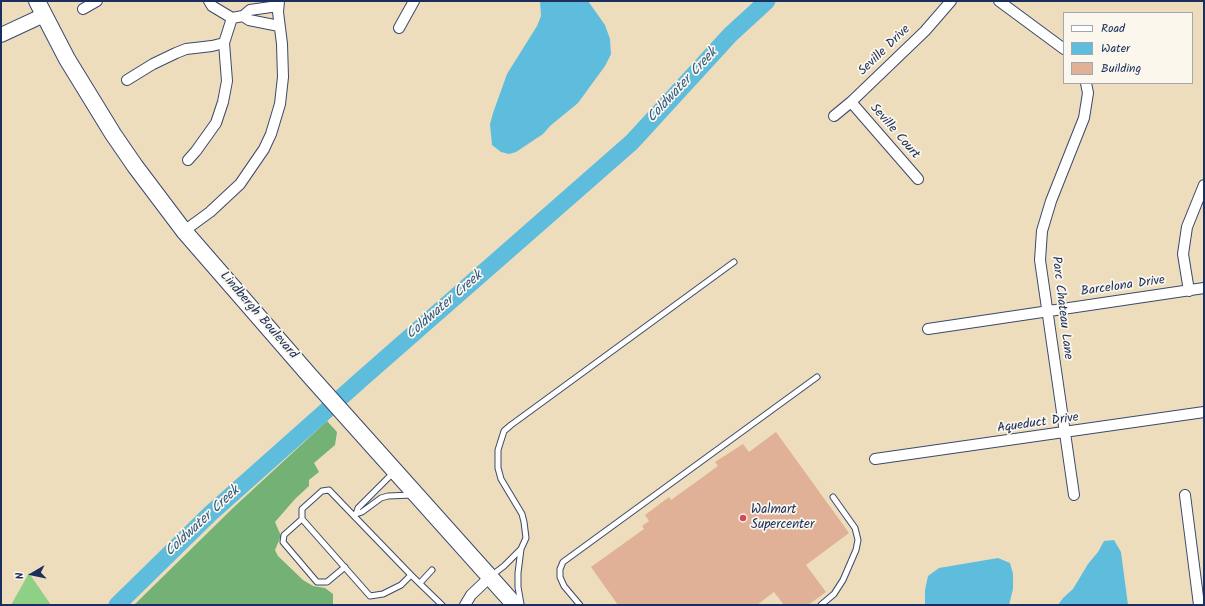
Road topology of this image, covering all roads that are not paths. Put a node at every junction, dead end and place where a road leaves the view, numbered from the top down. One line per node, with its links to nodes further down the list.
1 (97, 1): 8 (street)
2 (209, 1): 10 (street)
3 (414, 1): 12 (street)
4 (951, 1): 18 (street, Seville Drive)
5 (999, 1): 15 (street)
6 (278, 4): 9 (street); 11 (street)
7 (41, 8): 13 (street); 23 (main road, Lindbergh Boulevard)
8 (83, 8)
9 (243, 16): 10 (street); 11 (street)
10 (232, 18): 14 (street)
11 (279, 26): 23 (street)
12 (399, 28)
13 (1, 35)
14 (224, 43): 16 (street); 20 (street)
15 (1063, 48)
16 (127, 80)
17 (1086, 84): 27 (street, Parc Chateau Lane)
18 (851, 102): 19 (street, Seville Drive); 21 (street, Seville Court)
19 (834, 116)
20 (188, 160)
21 (918, 179)
22 (1204, 185): 26 (street)
23 (184, 231): 33 (main road, Lindbergh Boulevard)
24 (734, 262): 40 (lane)
25 (1204, 288): 26 (street, Barcelona Drive)
26 (1189, 291): 27 (street, Barcelona Drive)
27 (1047, 311): 28 (street, Barcelona Drive); 31 (street, Parc Chateau Lane)
28 (928, 329)
29 (818, 377): 51 (lane)
30 (1204, 412): 31 (street, Aqueduct Drive)
31 (1065, 433): 32 (street, Aqueduct Drive); 35 (street, Parc Chateau Lane)
32 (875, 459)
33 (395, 471): 34 (main road, Lindbergh Boulevard); 38 (lane)
34 (416, 495): 38 (lane); 45 (main road, Lindbergh Boulevard)
35 (1074, 495)
36 (1185, 495): 43 (street)
37 (833, 498): 52 (lane)
38 (355, 515): 39 (lane); 44 (lane)
39 (302, 519): 41 (lane); 41 (lane)
40 (521, 549): 45 (lane); 50 (lane)
41 (345, 567): 44 (lane)
42 (432, 570): 46 (lane)
43 (1199, 571): 53 (street)
44 (411, 575): 46 (lane)
45 (490, 577): 48 (street); 49 (main road, Lindbergh Boulevard)
46 (420, 583): 47 (lane)
47 (442, 605)
48 (465, 605)
49 (515, 605)
50 (521, 605)
51 (580, 605)
52 (821, 605)
53 (1200, 605)

